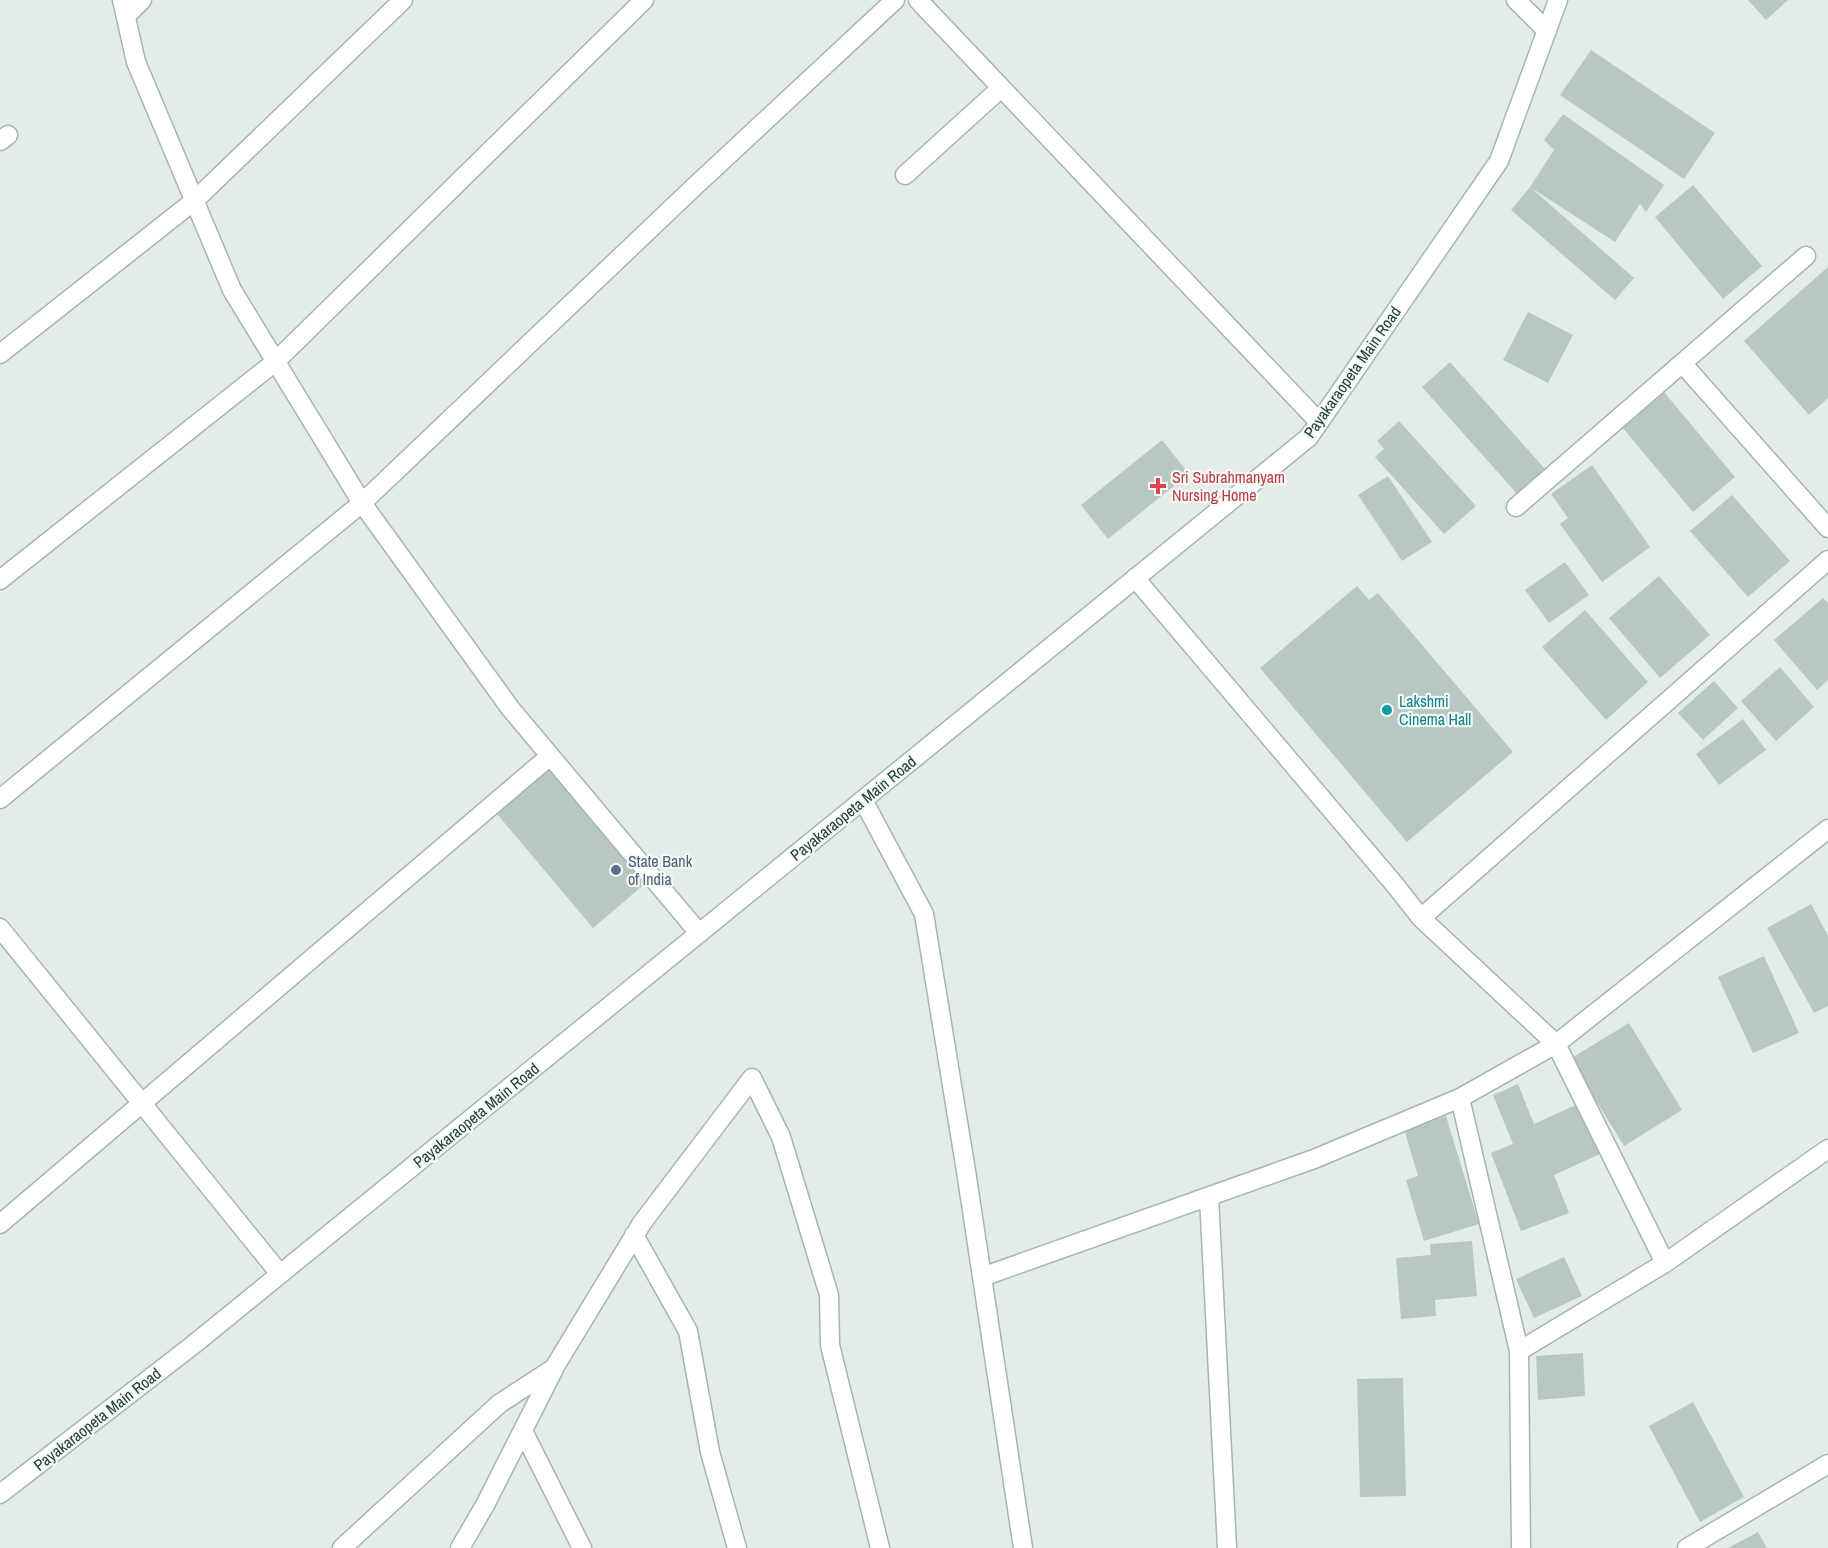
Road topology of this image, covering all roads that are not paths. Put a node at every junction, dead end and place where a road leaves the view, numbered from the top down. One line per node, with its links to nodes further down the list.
1 (142, 0): 8 (street)
2 (403, 0): 12 (street)
3 (895, 0): 18 (street)
4 (918, 0): 10 (street)
5 (1516, 0): 9 (street)
6 (1558, 0): 9 (street, Payakaraopeta Main Road)
7 (641, 1): 15 (street)
8 (124, 8): 12 (street)
9 (1547, 31): 17 (street, Payakaraopeta Main Road)
10 (1001, 88): 11 (street); 17 (street)
11 (905, 175)
12 (194, 201): 14 (street); 15 (street)
13 (1806, 255): 16 (street)
14 (0, 354)
15 (275, 362): 18 (street); 23 (street)
16 (1682, 363): 19 (street); 20 (street)
17 (1319, 422): 22 (street, Payakaraopeta Main Road)
18 (362, 503): 24 (street); 25 (street)
19 (1516, 507)
20 (1828, 528)
21 (1828, 560): 28 (street)
22 (1135, 578): 26 (street, Payakaraopeta Main Road); 28 (street)
23 (0, 580)
24 (550, 756): 30 (street); 33 (street)
25 (0, 799)
26 (862, 800): 30 (street, Payakaraopeta Main Road); 40 (street)
27 (1828, 829): 31 (street)
28 (1421, 918): 31 (street)
29 (0, 928): 33 (street)
30 (699, 933): 39 (street, Payakaraopeta Main Road)
31 (1556, 1044): 32 (street); 38 (street)
32 (1460, 1098): 35 (street); 41 (street)
33 (142, 1103): 36 (street); 39 (street)
34 (1828, 1149): 38 (street)
35 (1209, 1197): 40 (street); 52 (street)
36 (0, 1224)
37 (634, 1235): 42 (street); 49 (street); 50 (street)
38 (1665, 1263): 41 (street)
39 (280, 1274): 45 (street, Payakaraopeta Main Road)
40 (982, 1277): 51 (street)
41 (1519, 1351): 53 (street)
42 (554, 1368): 43 (street); 46 (street)
43 (523, 1431): 47 (street); 48 (street)
44 (1828, 1464): 54 (street)
45 (0, 1494)
46 (346, 1546)
47 (460, 1548)
48 (582, 1548)
49 (737, 1548)
50 (880, 1548)
51 (1023, 1548)
52 (1227, 1548)
53 (1521, 1548)
54 (1687, 1548)

